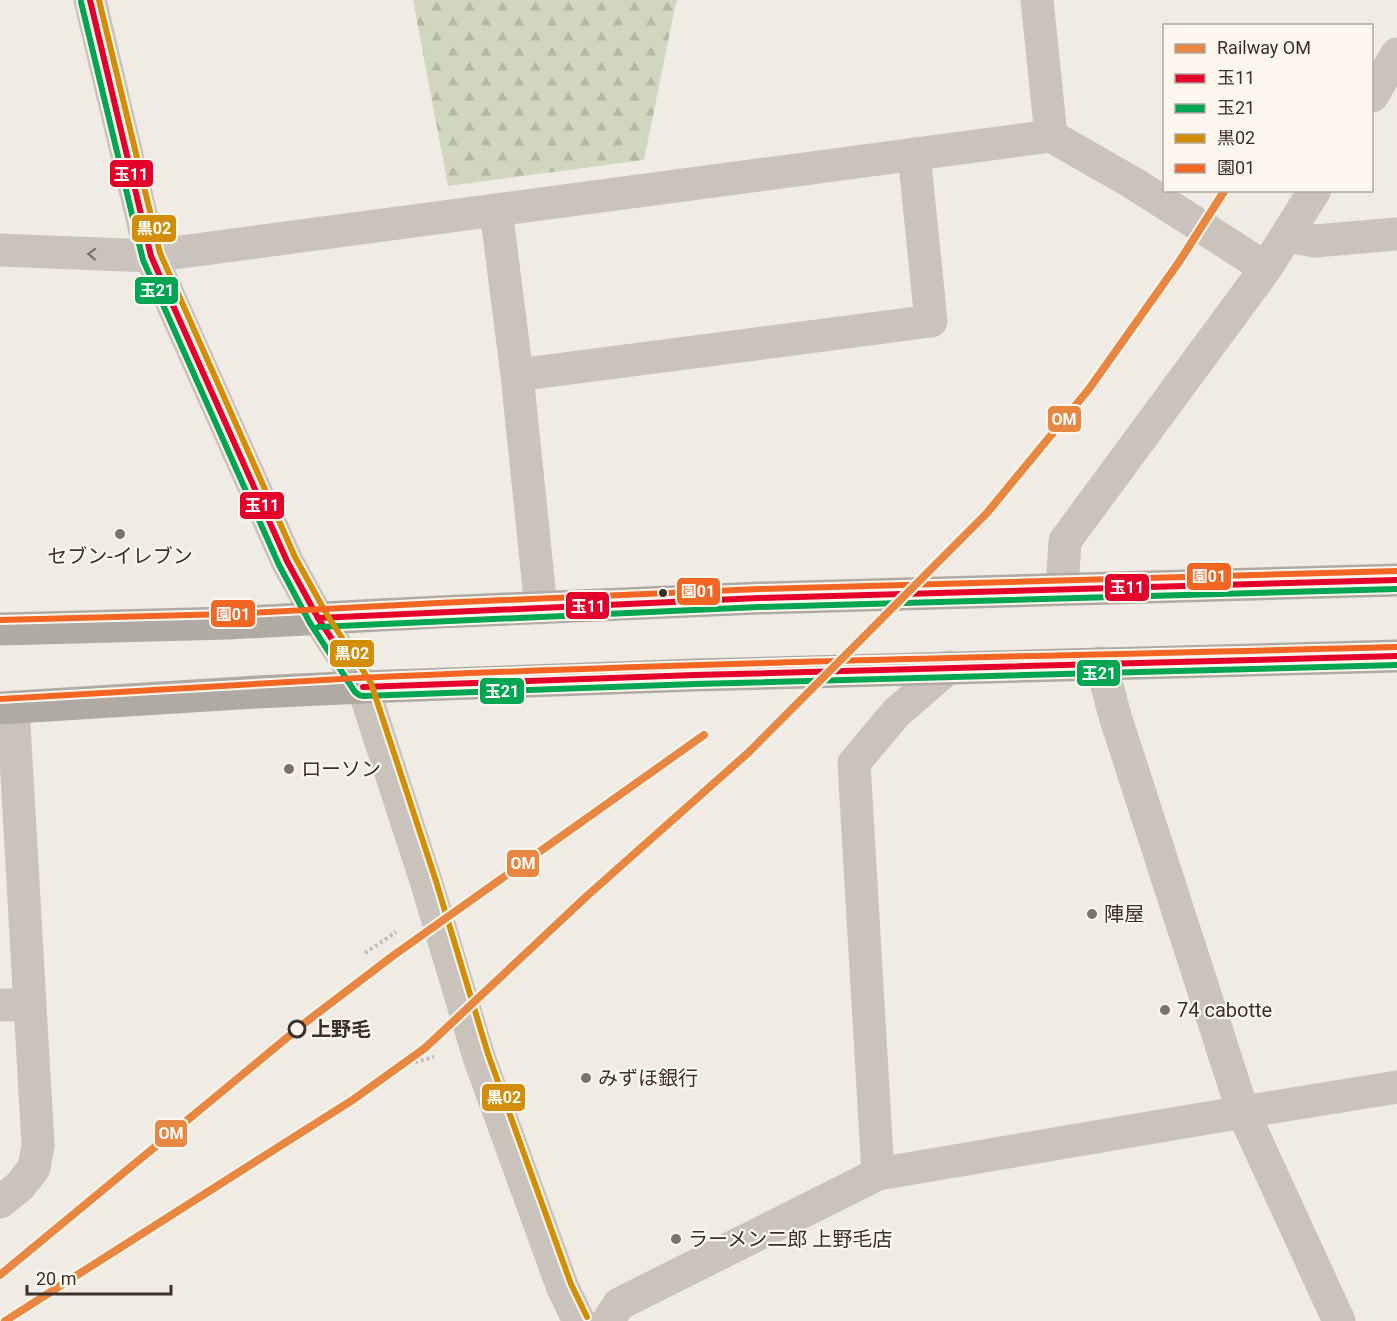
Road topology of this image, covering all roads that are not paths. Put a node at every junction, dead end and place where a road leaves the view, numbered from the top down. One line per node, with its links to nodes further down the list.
1 (90, 0): 12 (street)
2 (1037, 0): 5 (street)
3 (1397, 54): 4 (street)
4 (1373, 93)
5 (1051, 136): 6 (street); 13 (street)
6 (914, 154): 8 (street); 14 (street)
7 (1313, 192): 10 (street)
8 (496, 210): 12 (street); 14 (street)
9 (1397, 234): 10 (street)
10 (1287, 236): 13 (street)
11 (0, 250): 12 (street, one-way to 11)
12 (151, 256): 18 (street)
13 (1258, 263): 16 (street)
14 (517, 375): 17 (street)
15 (1397, 580): 16 (highway)
16 (1062, 589): 17 (highway)
17 (541, 608): 18 (highway)
18 (318, 618): 19 (highway); 23 (street)
19 (0, 629)
20 (1397, 656): 21 (highway)
21 (1101, 663): 22 (highway); 27 (street)
22 (949, 667): 23 (highway); 28 (street)
23 (363, 687): 24 (highway); 30 (street)
24 (7, 708): 25 (street)
25 (15, 1005): 29 (street)
26 (1394, 1095): 27 (street)
27 (1243, 1112): 28 (street); 32 (street)
28 (878, 1174): 31 (street)
29 (0, 1202)
30 (579, 1321)
31 (608, 1321)
32 (1339, 1321)

